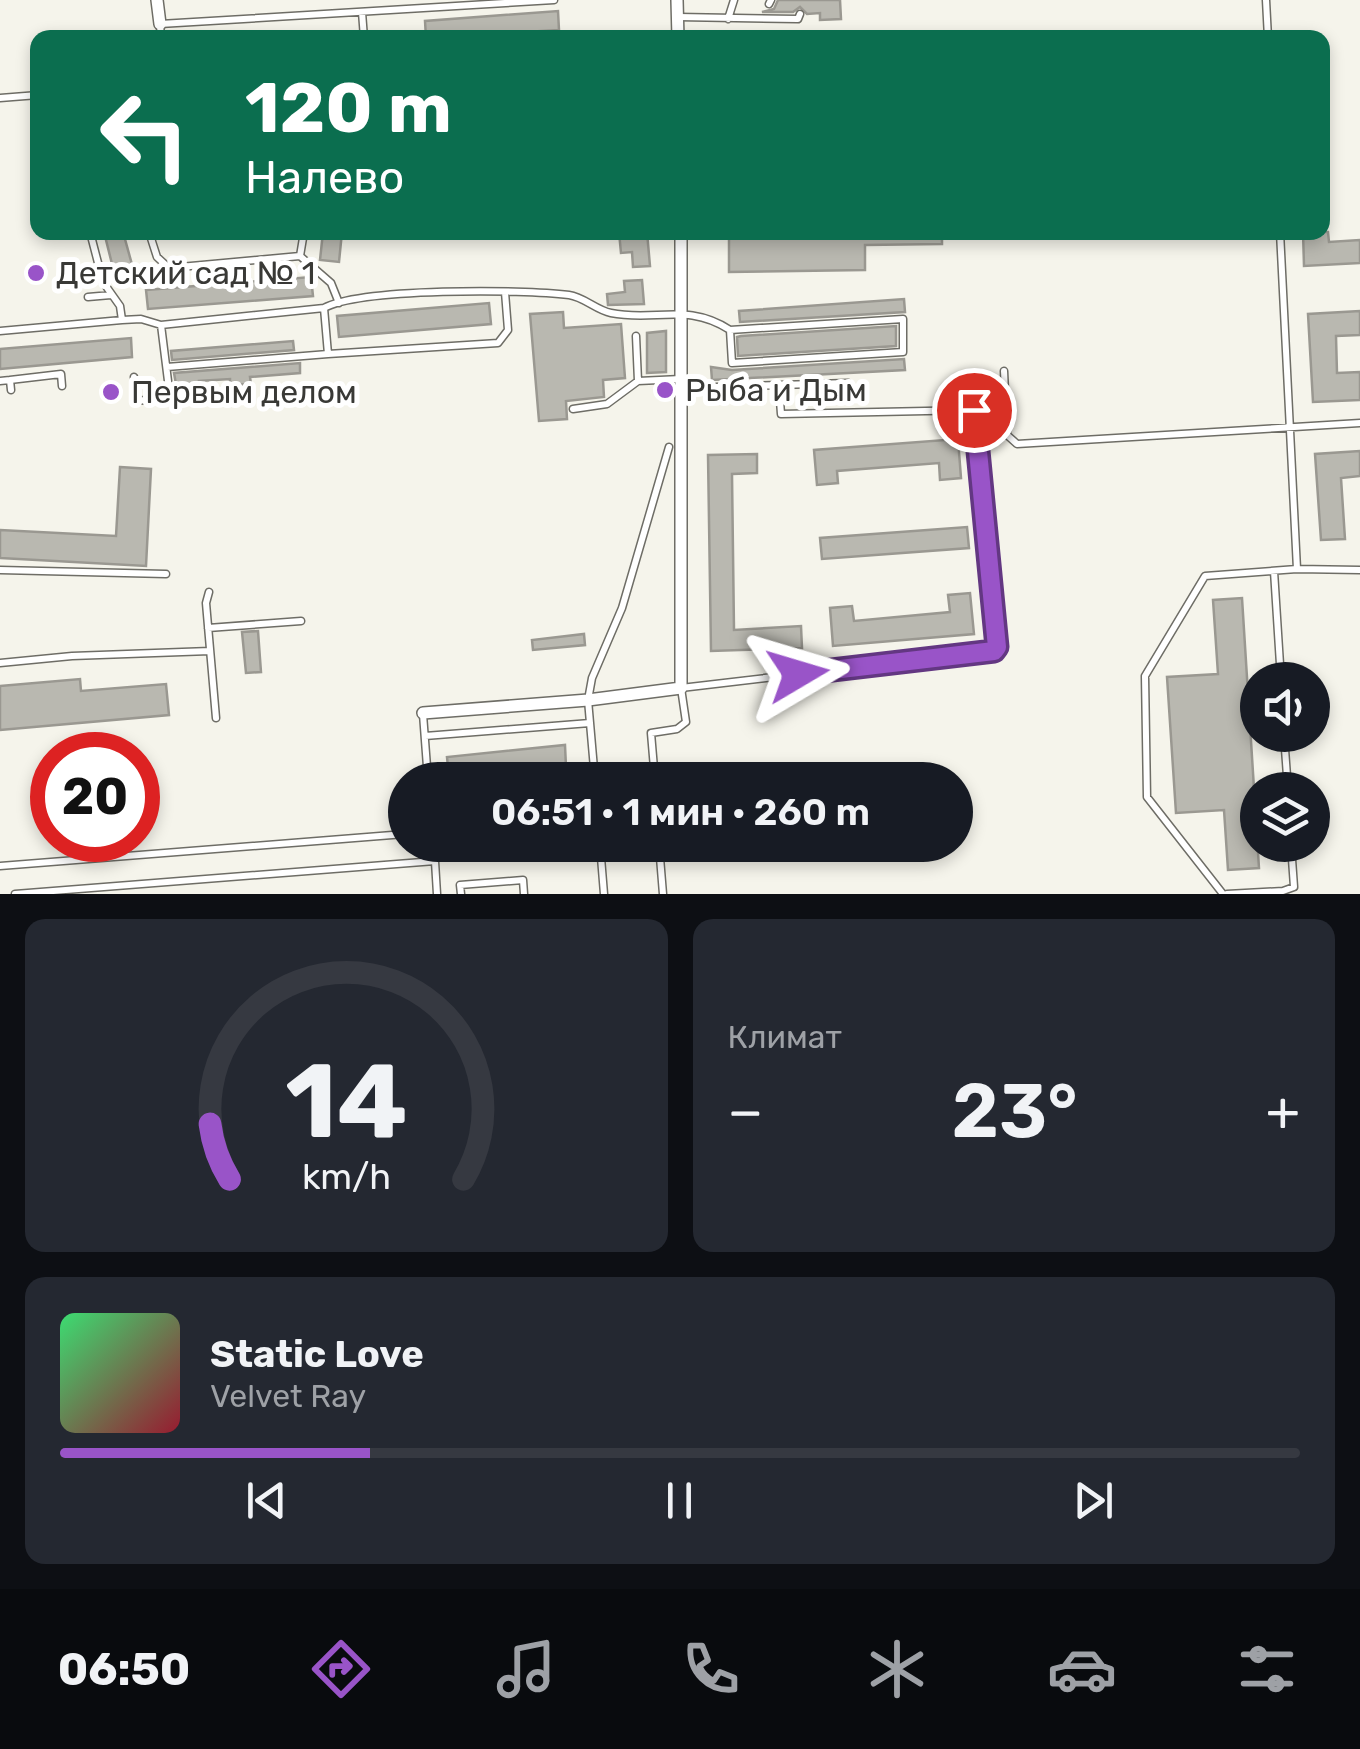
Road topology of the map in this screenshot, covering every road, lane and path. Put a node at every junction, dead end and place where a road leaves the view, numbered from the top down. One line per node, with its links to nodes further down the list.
1 (157, 0): 10 (street)
2 (554, 0): 6 (lane)
3 (677, 0): 8 (street)
4 (734, 0): 9 (lane)
5 (1266, 0): 14 (lane)
6 (362, 12): 11 (lane); 12 (lane)
7 (800, 14): 9 (lane)
8 (677, 17): 9 (lane); 13 (street)
9 (728, 18)
10 (160, 30)
11 (171, 30)
12 (363, 30)
13 (678, 30)
14 (1268, 30)
15 (30, 96): 16 (lane)
16 (0, 98)
17 (92, 240): 24 (lane)
18 (151, 240): 22 (lane)
19 (303, 240): 22 (lane)
20 (681, 240): 28 (street)
21 (1280, 240): 48 (lane)
22 (300, 256): 26 (lane)
23 (506, 292): 26 (lane); 28 (lane); 34 (lane)
24 (112, 295): 25 (lane); 29 (lane)
25 (88, 297)
26 (339, 302): 27 (lane)
27 (324, 308): 30 (lane); 34 (lane)
28 (682, 312): 31 (lane); 42 (street)
29 (122, 320): 30 (lane); 32 (lane)
30 (162, 325): 35 (lane)
31 (730, 330): 31 (lane)
32 (0, 332)
33 (636, 336): 40 (lane)
34 (328, 354): 35 (lane)
35 (167, 367): 37 (lane)
36 (1004, 371): 48 (lane)
37 (134, 376)
38 (10, 380): 39 (lane); 43 (lane); 45 (lane)
39 (0, 381)
40 (638, 382): 42 (lane); 46 (lane)
41 (848, 382): 44 (lane)
42 (683, 384): 44 (lane); 61 (street)
43 (62, 386)
44 (778, 387): 61 (lane)
45 (12, 390)
46 (573, 409)
47 (1360, 423): 48 (lane)
48 (1291, 426): 50 (lane)
49 (668, 447): 62 (lane)
50 (1297, 569): 52 (lane); 53 (lane)
51 (0, 570): 54 (lane)
52 (1360, 570)
53 (1274, 571): 59 (lane); 83 (lane)
54 (166, 574)
55 (209, 592): 57 (lane)
56 (301, 621): 57 (lane)
57 (208, 628): 58 (lane)
58 (210, 650): 60 (lane); 64 (lane)
59 (1280, 662)
60 (0, 663)
61 (681, 688): 62 (street); 69 (lane)
62 (588, 700): 63 (street); 65 (lane)
63 (423, 713): 66 (lane)
64 (216, 718)
65 (590, 724): 66 (lane); 68 (lane)
66 (425, 736): 67 (lane)
67 (427, 762)
68 (593, 762)
69 (654, 762)
70 (388, 835): 76 (lane)
71 (422, 862): 77 (lane)
72 (435, 862): 78 (lane)
73 (601, 862): 81 (lane)
74 (660, 862): 82 (lane)
75 (1292, 862): 83 (lane)
76 (0, 866)
77 (15, 894)
78 (438, 894)
79 (460, 894): 80 (lane)
80 (524, 894)
81 (604, 894)
82 (663, 894)
83 (1225, 894)

